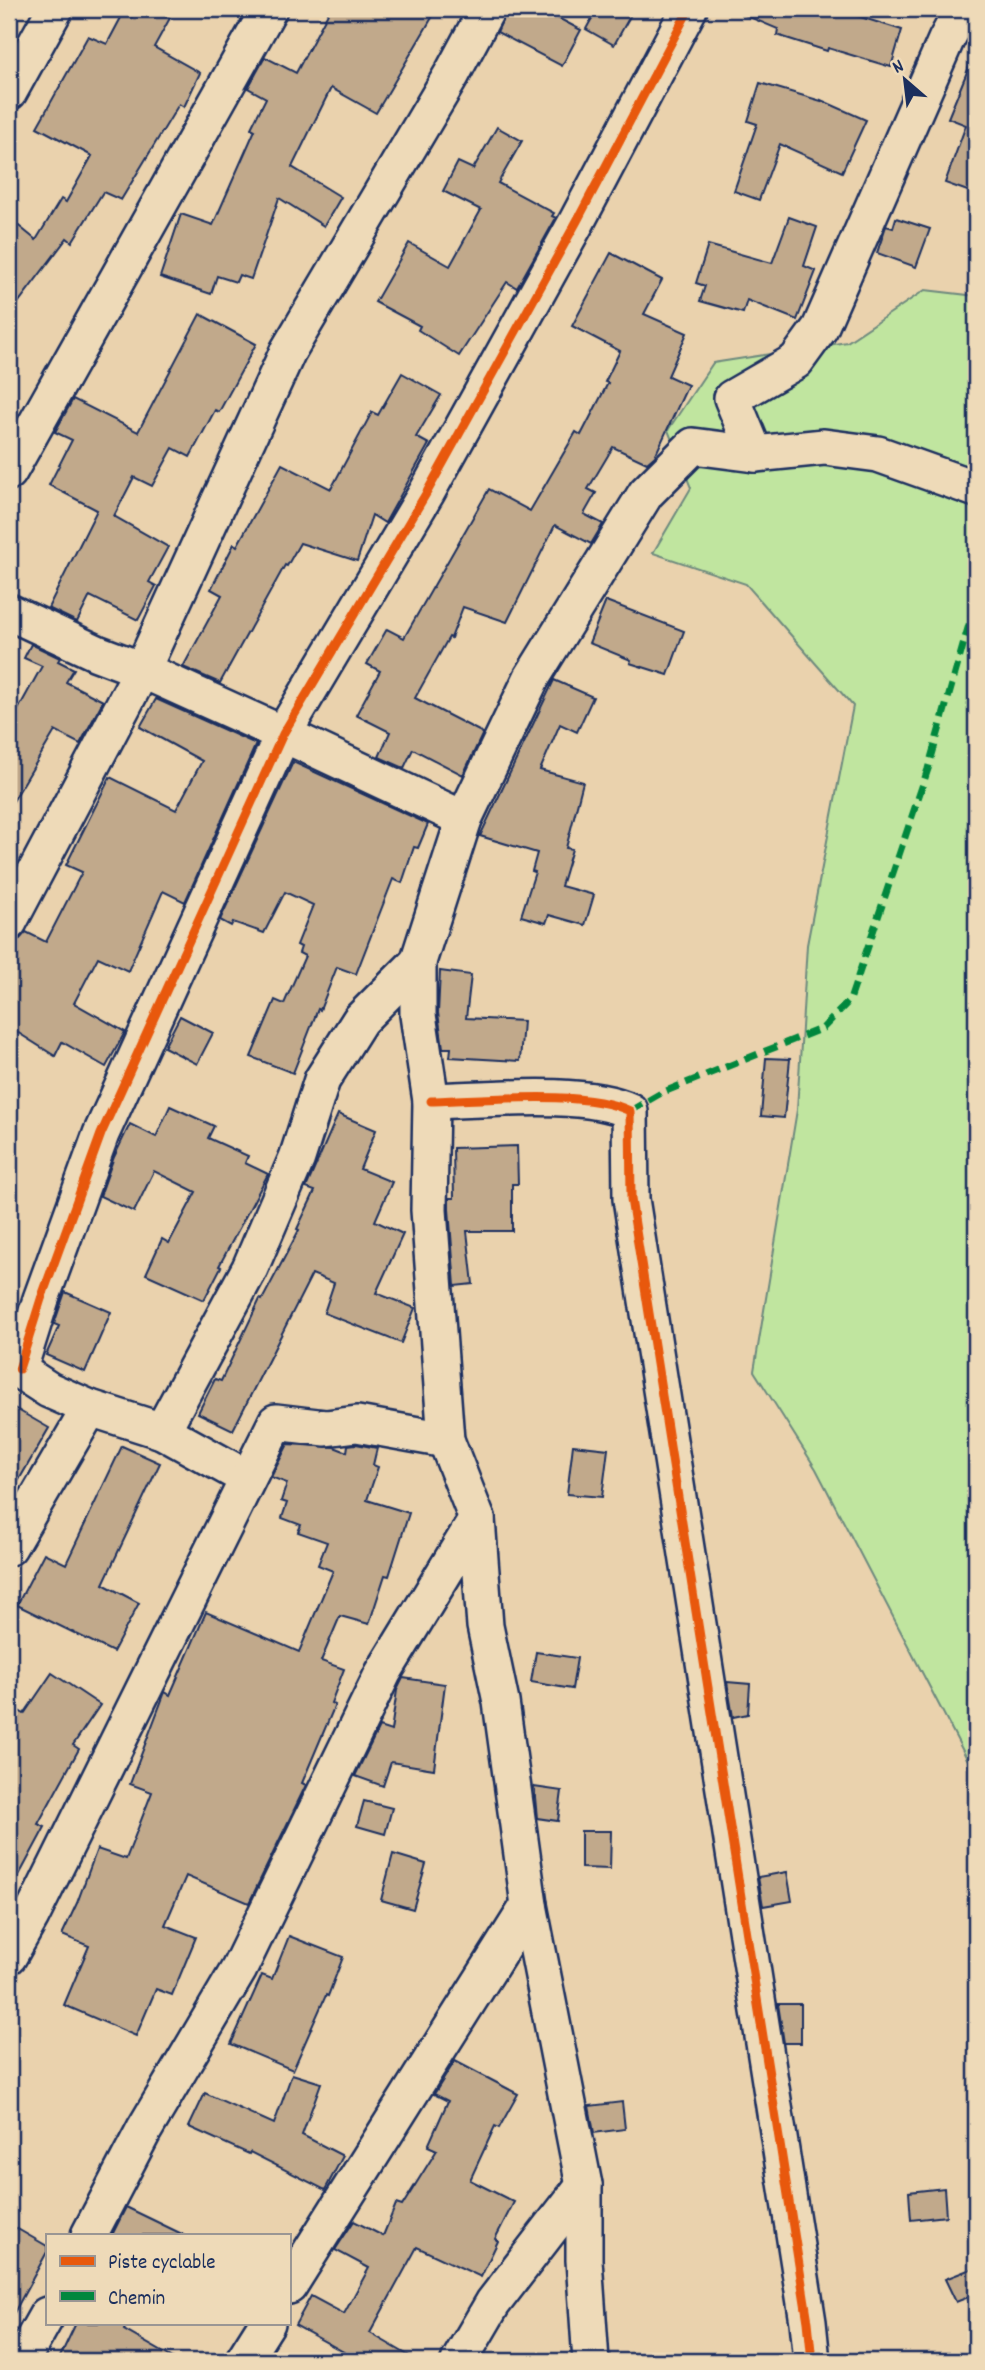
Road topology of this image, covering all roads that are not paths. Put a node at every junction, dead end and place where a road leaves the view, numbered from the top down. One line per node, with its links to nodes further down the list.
1 (55, 9): 6 (street)
2 (269, 9): 8 (street)
3 (487, 9): 11 (street)
4 (689, 9): 12 (street)
5 (963, 9): 7 (street)
6 (9, 92)
7 (755, 454): 9 (street); 13 (street)
8 (9, 472)
9 (976, 489)
10 (9, 612): 11 (street)
11 (142, 670): 12 (street); 14 (street)
12 (283, 734): 13 (street); 17 (street)
13 (464, 819): 15 (street)
14 (9, 922)
15 (418, 962): 16 (street); 19 (street)
16 (431, 1101): 20 (street); 35 (street)
17 (14, 1366): 18 (street)
18 (90, 1408): 19 (street); 23 (street)
19 (162, 1432): 21 (street)
20 (446, 1440): 21 (street); 22 (street)
21 (247, 1478): 25 (street)
22 (477, 1519): 24 (street); 27 (street)
23 (9, 1547)
24 (529, 1905): 26 (street); 28 (street)
25 (9, 1956)
26 (584, 2185): 33 (street); 34 (street)
27 (90, 2234)
28 (290, 2284)
29 (46, 2317): 31 (street)
30 (266, 2324): 32 (street)
31 (21, 2361)
32 (243, 2361)
33 (460, 2361)
34 (591, 2361)
35 (812, 2361)

